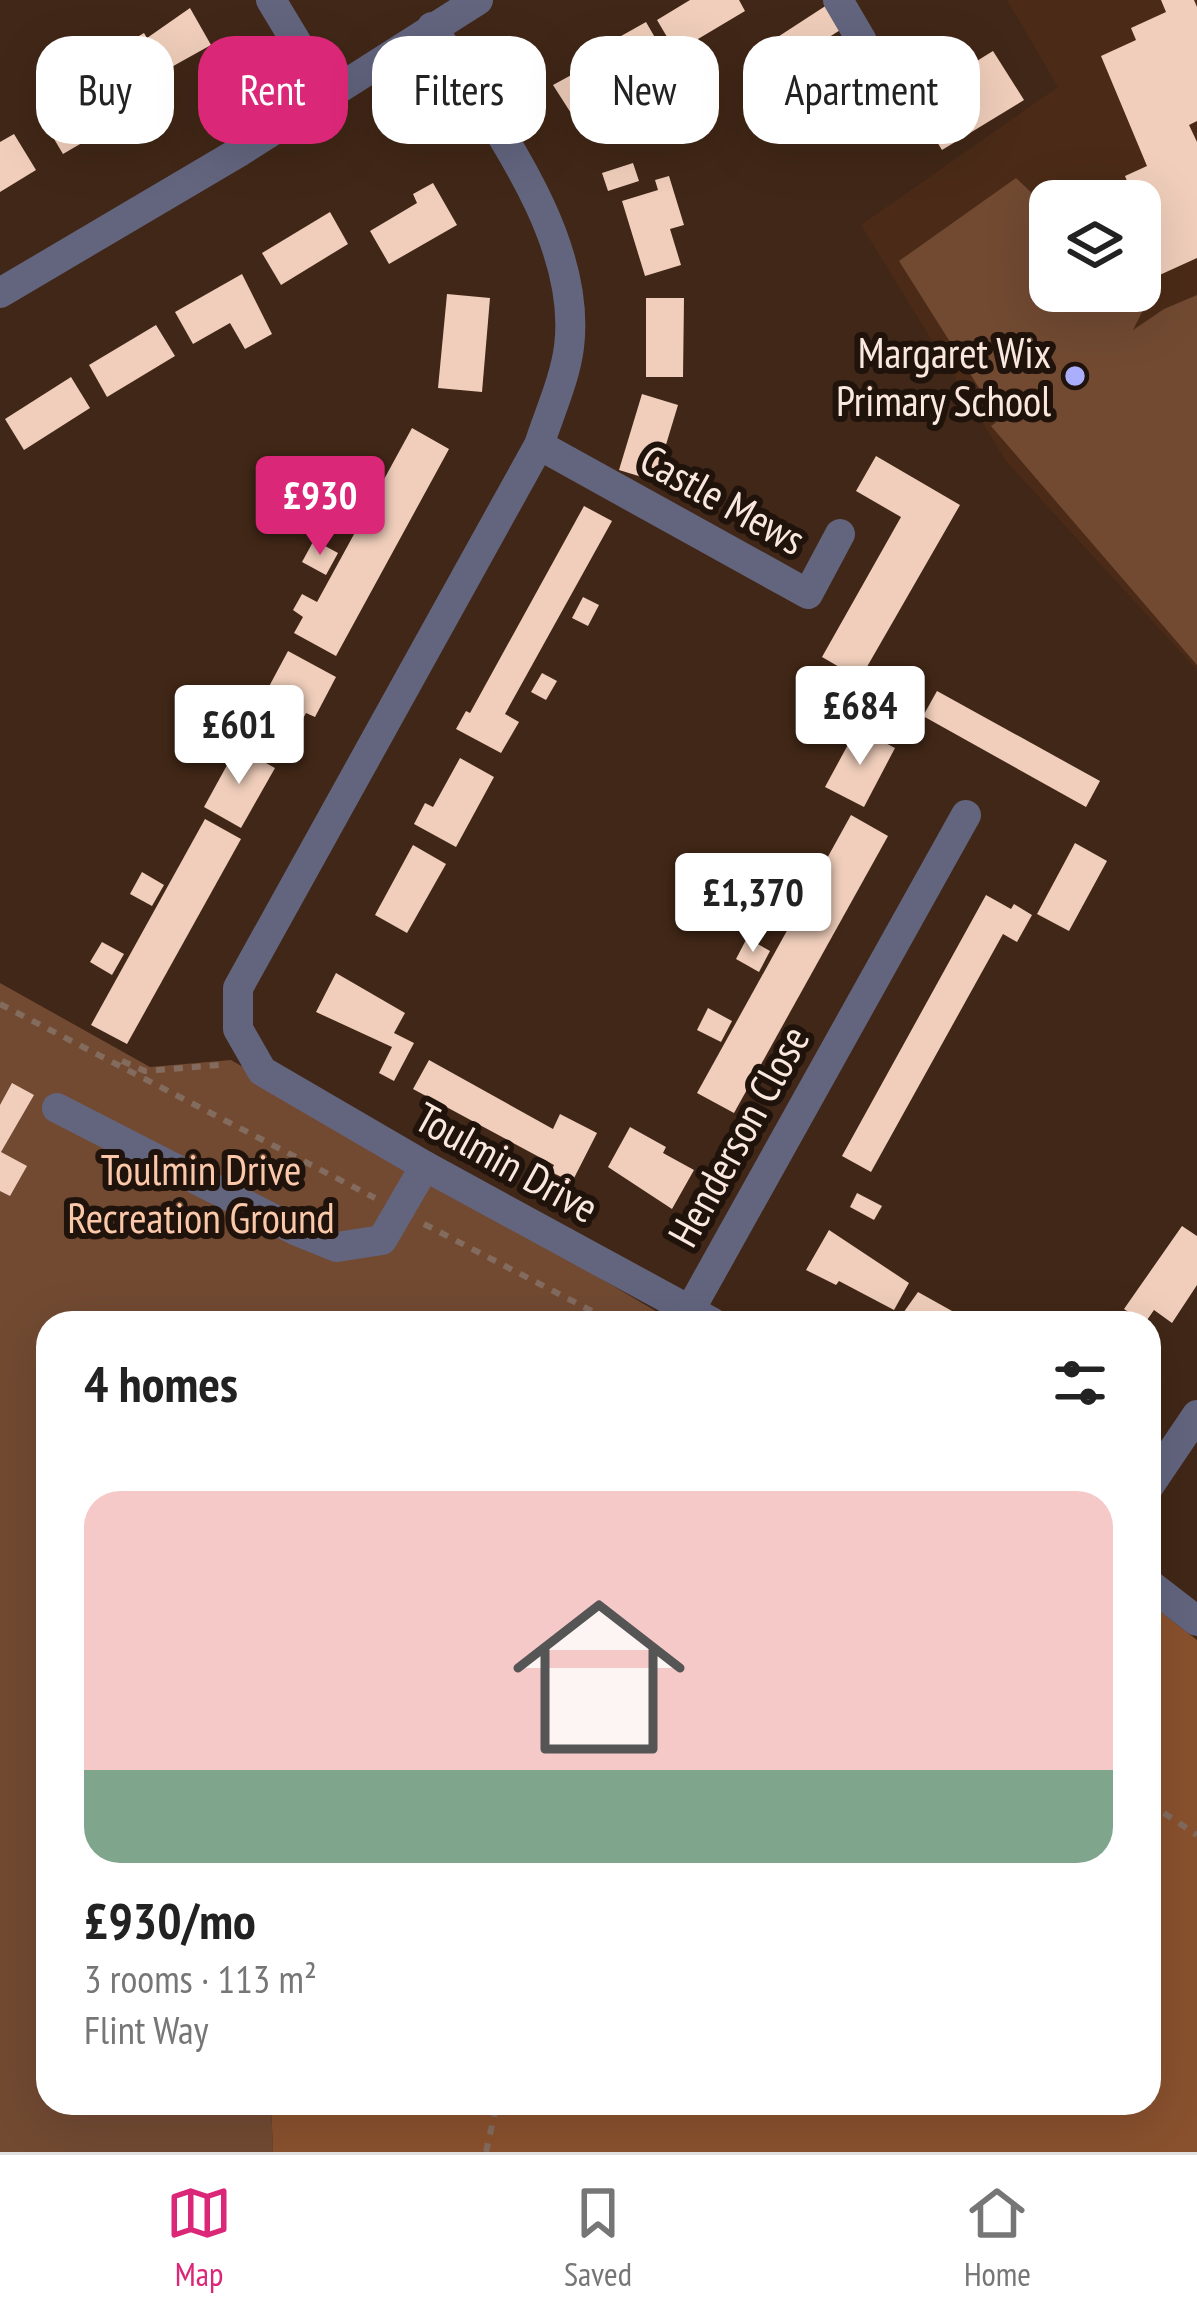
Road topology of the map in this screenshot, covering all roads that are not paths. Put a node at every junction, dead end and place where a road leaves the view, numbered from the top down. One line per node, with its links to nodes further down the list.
1 (271, 0): 5 (street)
2 (478, 0): 4 (street)
3 (838, 0): 6 (street)
4 (432, 27): 7 (street); 10 (street)
5 (293, 36)
6 (859, 36)
7 (348, 80)
8 (251, 144): 9 (street)
9 (0, 293)
10 (539, 445): 11 (street, Castle Mews); 14 (street, Toulmin Drive)
11 (840, 534)
12 (966, 814): 16 (street, Henderson Close)
13 (57, 1108): 14 (street)
14 (425, 1166): 15 (street, Toulmin Drive)
15 (692, 1311)
16 (704, 1311)
17 (1197, 1415): 18 (street)
18 (1161, 1468)
19 (1161, 1593): 20 (street)
20 (1197, 1621)

